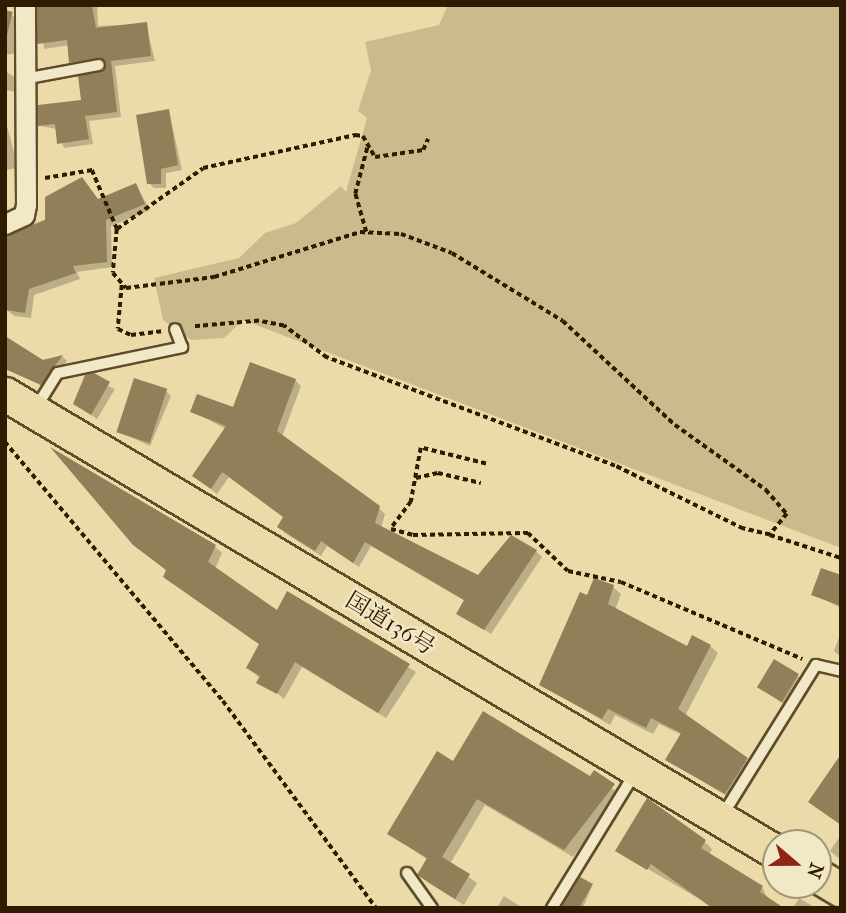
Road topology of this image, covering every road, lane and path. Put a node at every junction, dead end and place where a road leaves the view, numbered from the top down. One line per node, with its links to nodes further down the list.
1 (25, 5): 3 (street)
2 (99, 65): 3 (lane)
3 (23, 79): 6 (street)
4 (428, 139): 5 (path)
5 (367, 148): 8 (path); 9 (path)
6 (26, 182): 7 (street); 8 (path)
7 (5, 224)
8 (117, 229): 10 (path)
9 (366, 232): 10 (path); 18 (path)
10 (122, 285): 11 (path)
11 (175, 329): 13 (lane); 18 (path)
12 (5, 394): 13 (highway, 国道136号)
13 (34, 411): 22 (highway, 国道136号)
14 (5, 442): 26 (path)
15 (486, 464): 16 (path)
16 (414, 479): 17 (path); 20 (path)
17 (481, 483)
18 (770, 535): 19 (path)
19 (841, 558)
20 (817, 666): 21 (lane); 23 (lane)
21 (841, 671)
22 (637, 769): 23 (highway, 国道136号); 28 (lane)
23 (720, 819): 24 (highway, 国道136号)
24 (762, 844)
25 (407, 873): 27 (lane)
26 (376, 908)
27 (432, 908)
28 (552, 908)

